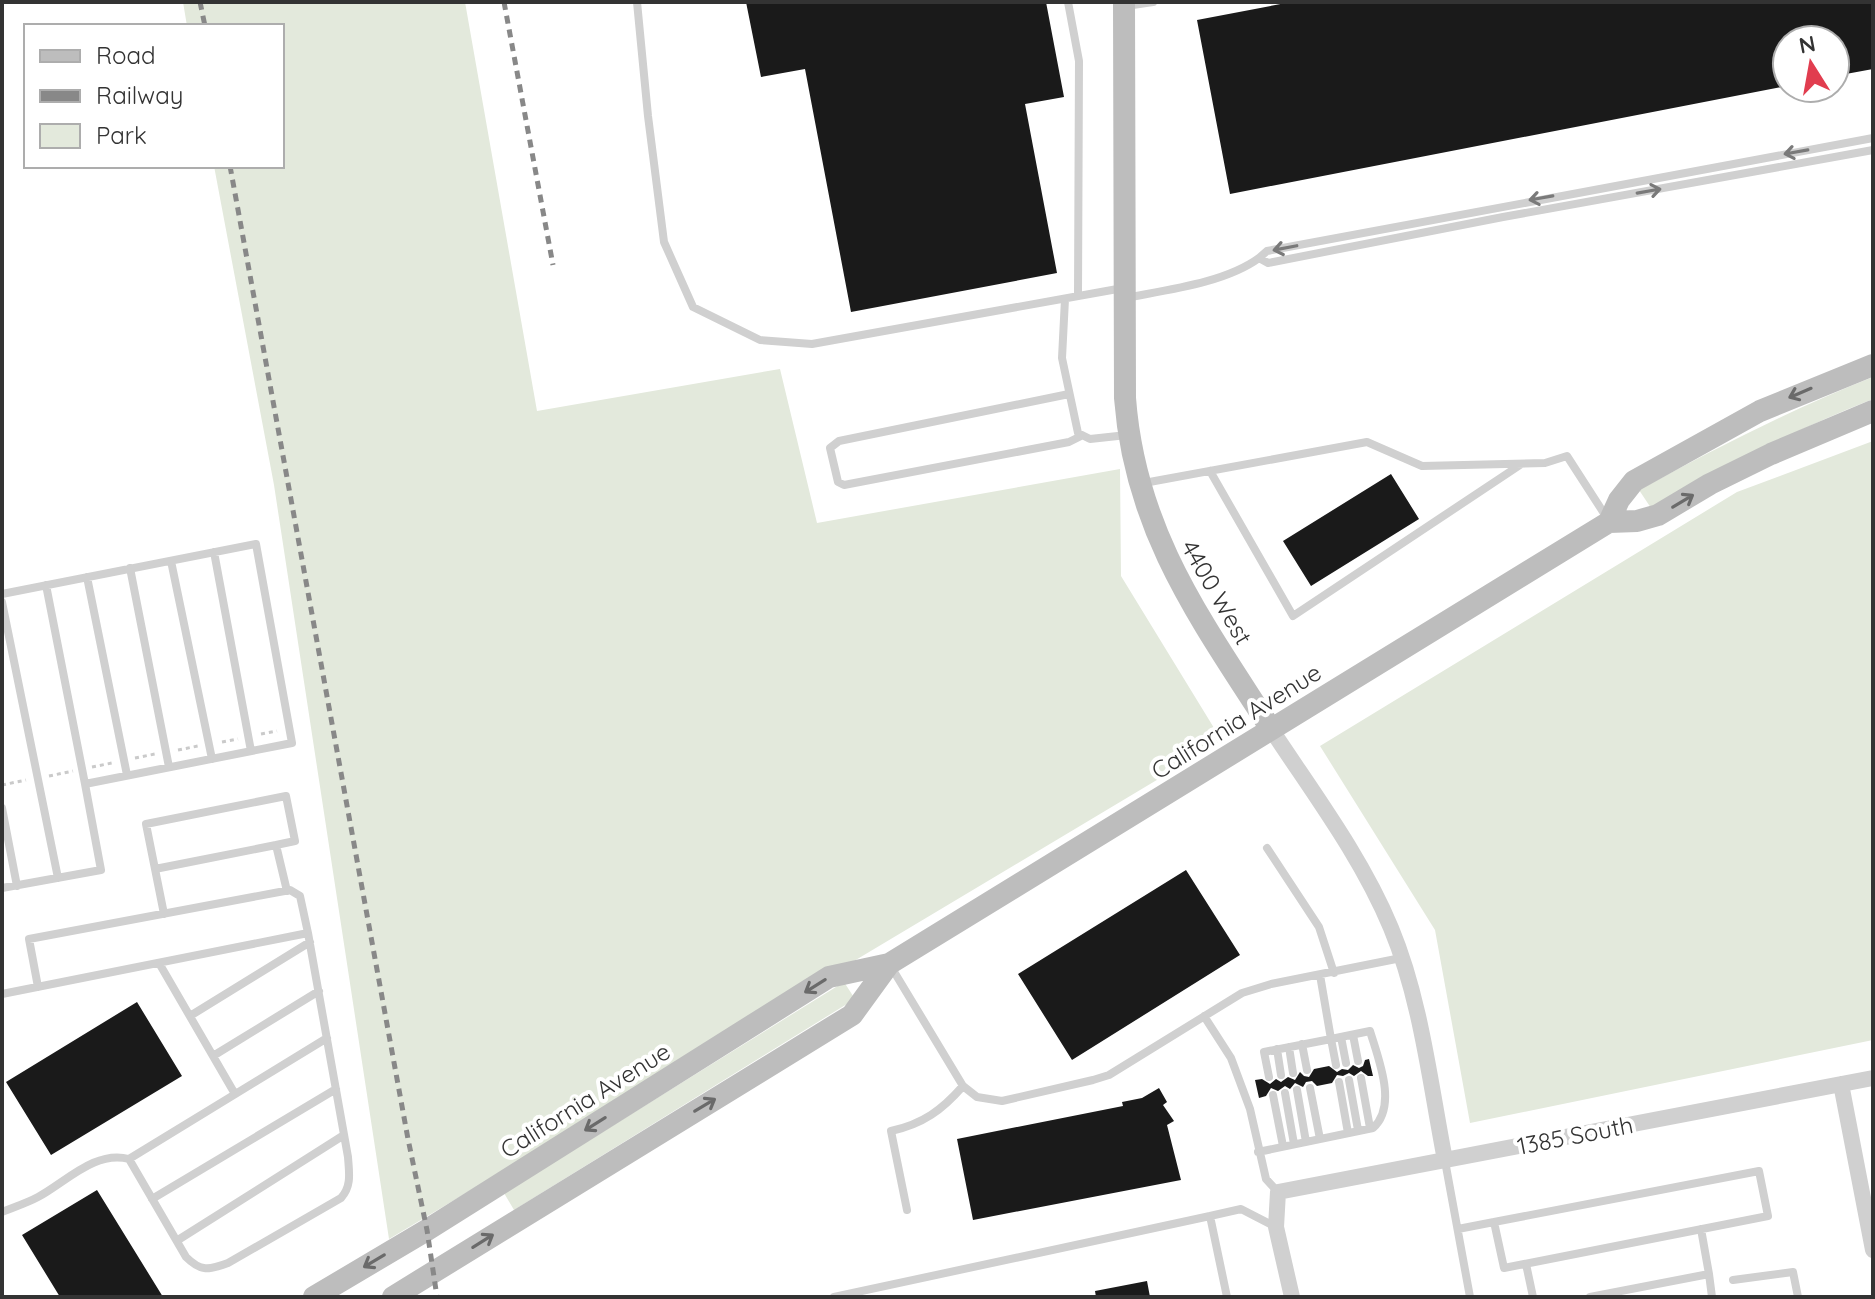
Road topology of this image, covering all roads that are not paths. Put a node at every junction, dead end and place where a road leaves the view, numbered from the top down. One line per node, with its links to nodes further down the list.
1 (637, 2): 10 (lane)
2 (1068, 2): 9 (lane)
3 (1153, 2): 4 (lane)
4 (1124, 4): 8 (main road, 4400 West)
5 (1873, 138): 7 (lane, one-way to 7)
6 (1873, 150): 7 (lane, one-way to 6)
7 (1259, 258): 8 (lane)
8 (1124, 293): 9 (lane); 14 (main road, 4400 West)
9 (1078, 296): 10 (lane)
10 (1065, 299): 12 (lane)
11 (1873, 365): 19 (main road, California Avenue, one-way to 19)
12 (1069, 394): 15 (lane); 15 (lane)
13 (1873, 411): 19 (main road, California Avenue, one-way to 13)
14 (1128, 435): 15 (lane); 18 (main road, 4400 West)
15 (1081, 436)
16 (1521, 464): 17 (lane); 17 (lane); 19 (lane)
17 (1210, 471): 18 (lane)
18 (1139, 484): 27 (main road, 4400 West)
19 (1609, 522): 27 (main road, California Avenue)
20 (214, 552): 21 (lane); 28 (lane); 28 (lane)
21 (171, 561): 22 (lane); 29 (lane)
22 (130, 568): 23 (lane); 30 (lane)
23 (87, 577): 24 (lane); 31 (lane)
24 (46, 585): 25 (lane); 32 (lane)
25 (2, 594)
26 (2, 602): 37 (lane)
27 (1271, 729): 43 (street, 4400 West); 45 (main road, California Avenue)
28 (251, 751): 29 (lane)
29 (212, 759): 30 (lane)
30 (169, 767): 31 (lane)
31 (127, 775): 32 (lane)
32 (85, 784): 37 (lane)
33 (2, 808): 38 (lane)
34 (276, 845): 36 (lane); 36 (lane); 40 (lane)
35 (1267, 848): 46 (lane)
36 (155, 869): 41 (lane)
37 (58, 878): 38 (lane)
38 (17, 886): 39 (lane)
39 (2, 888)
40 (287, 891): 41 (lane); 42 (lane)
41 (164, 914): 48 (lane)
42 (309, 938): 44 (lane); 49 (lane); 51 (lane)
43 (1401, 958): 46 (lane); 87 (street, 4400 West)
44 (159, 963): 48 (lane); 51 (lane)
45 (889, 964): 70 (lane); 102 (main road, California Avenue, one-way to 102); 103 (main road, California Avenue, one-way to 45)
46 (1334, 973): 47 (lane)
47 (1320, 975): 52 (lane); 55 (lane)
48 (38, 987): 50 (lane)
49 (319, 991): 54 (lane); 59 (lane)
50 (2, 994)
51 (190, 1016): 59 (lane)
52 (1204, 1016): 70 (lane); 85 (lane)
53 (1353, 1035): 55 (lane); 60 (lane); 77 (lane)
54 (327, 1038): 72 (lane); 75 (lane)
55 (1336, 1038): 56 (lane); 61 (lane); 62 (lane)
56 (1302, 1044): 57 (lane); 63 (lane)
57 (1289, 1047): 58 (lane); 64 (lane)
58 (1277, 1049): 65 (lane); 66 (lane)
59 (213, 1056): 75 (lane)
60 (1358, 1061)
61 (1346, 1063)
62 (1336, 1065)
63 (1307, 1070)
64 (1293, 1073)
65 (1281, 1075)
66 (1269, 1077)
67 (1361, 1078): 77 (lane)
68 (1873, 1078): 69 (street, 1385 South)
69 (1841, 1084): 87 (street, 1385 South); 98 (street)
70 (963, 1086): 90 (lane)
71 (1310, 1088): 81 (lane)
72 (336, 1089): 80 (lane); 89 (lane)
73 (1297, 1090): 82 (lane)
74 (1285, 1093): 83 (lane)
75 (235, 1094): 86 (lane)
76 (1273, 1095): 84 (lane)
77 (1370, 1128): 78 (lane)
78 (1358, 1130): 79 (lane); 79 (lane)
79 (1348, 1133): 81 (lane)
80 (344, 1135): 97 (lane); 97 (lane)
81 (1320, 1139): 82 (lane)
82 (1306, 1142): 83 (lane)
83 (1294, 1144): 84 (lane)
84 (1283, 1146): 85 (lane)
85 (1258, 1152): 88 (lane)
86 (129, 1159): 89 (lane); 91 (lane)
87 (1445, 1160): 88 (street, 1385 South); 95 (lane)
88 (1278, 1192): 94 (street)
89 (152, 1199): 97 (lane)
90 (907, 1210)
91 (2, 1212)
92 (1210, 1216): 94 (lane); 104 (lane); 105 (lane)
93 (1494, 1222): 95 (lane); 96 (lane); 99 (lane)
94 (1276, 1227): 106 (street)
95 (1458, 1229): 107 (lane)
96 (1701, 1229): 99 (lane); 100 (lane)
97 (178, 1240)
98 (1873, 1250)
99 (1526, 1264): 108 (lane)
100 (1709, 1274): 109 (lane); 110 (lane)
101 (1733, 1280): 111 (lane)
102 (314, 1297)
103 (393, 1297)
104 (834, 1297)
105 (1227, 1297)
106 (1292, 1297)
107 (1470, 1297)
108 (1533, 1297)
109 (1590, 1297)
110 (1712, 1297)
111 (1798, 1297)

